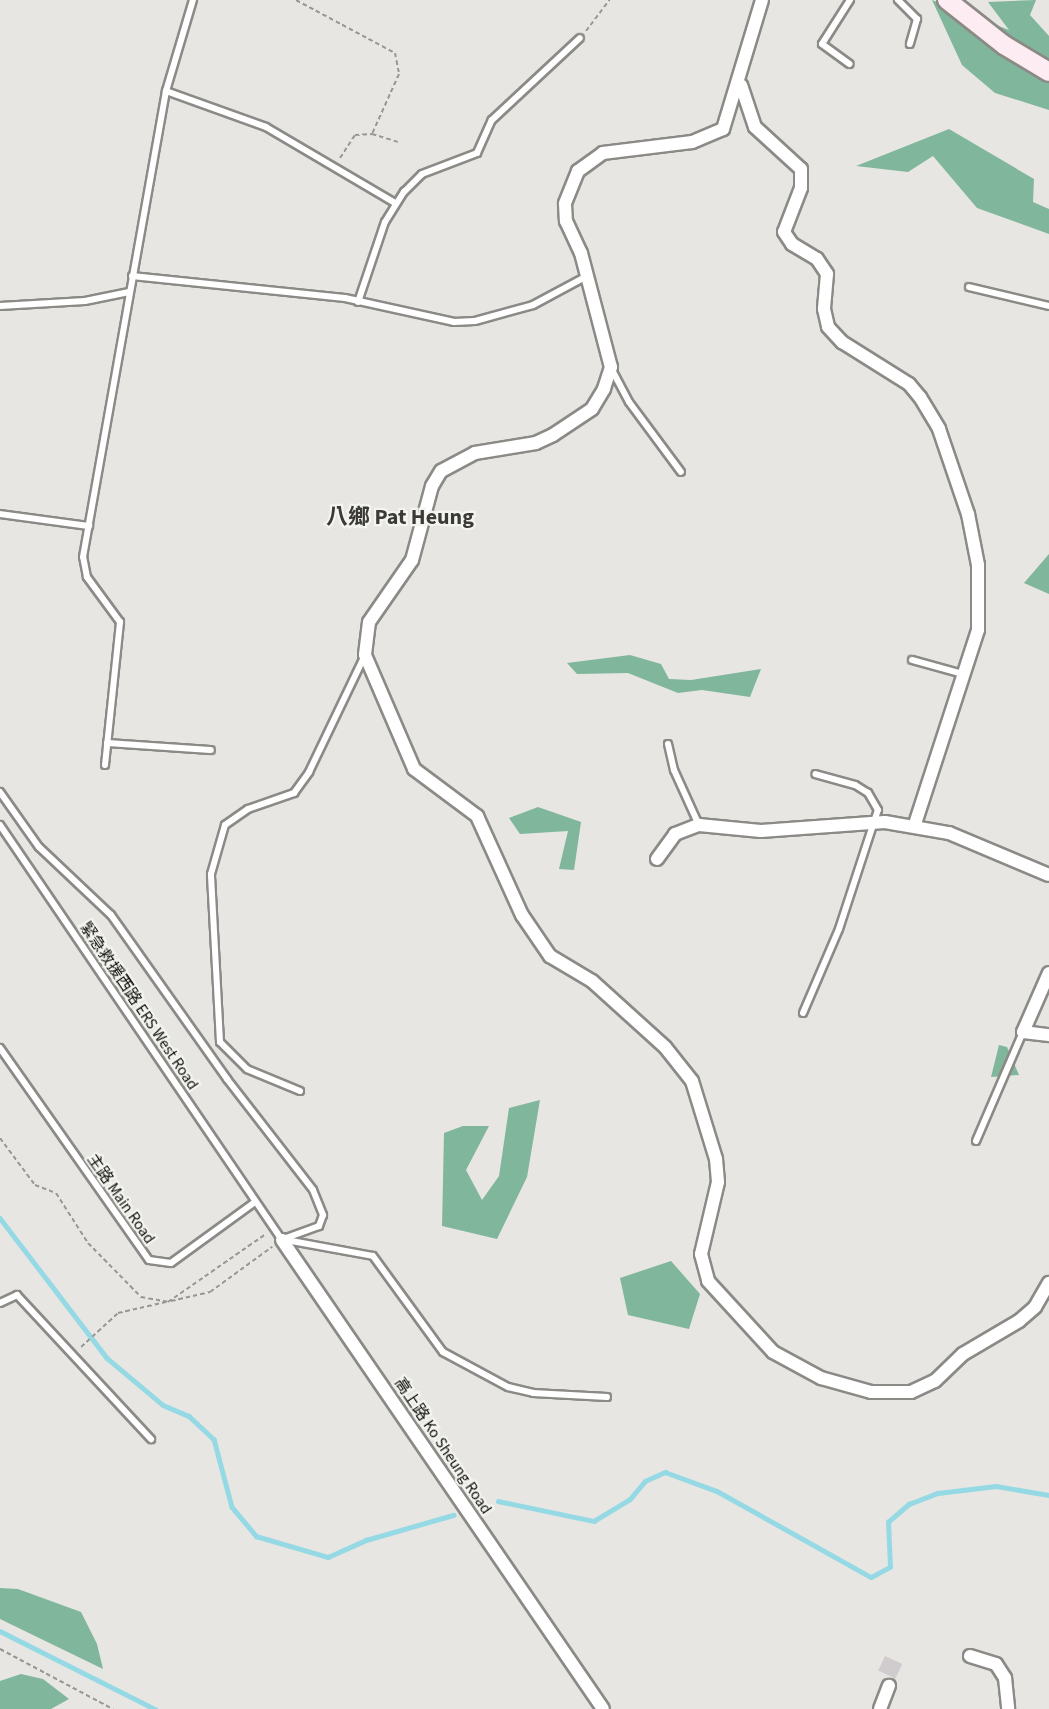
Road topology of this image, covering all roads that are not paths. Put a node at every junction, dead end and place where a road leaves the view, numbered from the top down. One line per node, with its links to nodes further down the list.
1 (193, 0): 11 (lane)
2 (762, 0): 10 (street)
3 (850, 0): 8 (lane)
4 (898, 0): 7 (lane)
5 (947, 0): 9 (main road)
6 (580, 38): 12 (lane)
7 (910, 44)
8 (850, 64)
9 (1049, 72)
10 (740, 83): 14 (street); 26 (street)
11 (166, 91): 12 (lane); 13 (lane)
12 (395, 203): 17 (lane)
13 (132, 276): 16 (lane); 17 (lane)
14 (587, 276): 17 (lane); 20 (street)
15 (969, 287): 19 (lane)
16 (129, 292): 18 (lane); 23 (lane)
17 (358, 302)
18 (0, 306)
19 (1049, 306)
20 (611, 368): 21 (lane); 24 (street)
21 (681, 472)
22 (0, 513): 23 (lane)
23 (89, 526): 27 (lane)
24 (365, 655): 44 (lane); 48 (street)
25 (912, 660): 26 (lane)
26 (963, 674): 34 (street)
27 (107, 743): 29 (lane); 30 (lane)
28 (668, 744): 36 (lane)
29 (211, 750)
30 (105, 765)
31 (815, 774): 33 (lane)
32 (0, 792): 47 (lane)
33 (877, 822): 34 (street); 36 (street); 40 (lane)
34 (915, 824): 38 (street)
35 (0, 825): 46 (lane, 緊急救援西路 ERS West Road)
36 (699, 825): 37 (street)
37 (657, 859)
38 (1049, 875)
39 (1049, 973): 41 (street)
40 (803, 1013)
41 (1023, 1032): 42 (street); 45 (lane)
42 (1049, 1035)
43 (0, 1048): 46 (lane, 主路 Main Road)
44 (300, 1091)
45 (976, 1141)
46 (255, 1202): 47 (lane, 高上路 Ko Sheung Road)
47 (282, 1240): 50 (lane); 54 (street, 高上路 Ko Sheung Road)
48 (1049, 1283)
49 (0, 1303): 51 (lane)
50 (607, 1397)
51 (151, 1439)
52 (970, 1656): 56 (street)
53 (889, 1686): 55 (street)
54 (603, 1709)
55 (880, 1709)
56 (1008, 1709)

